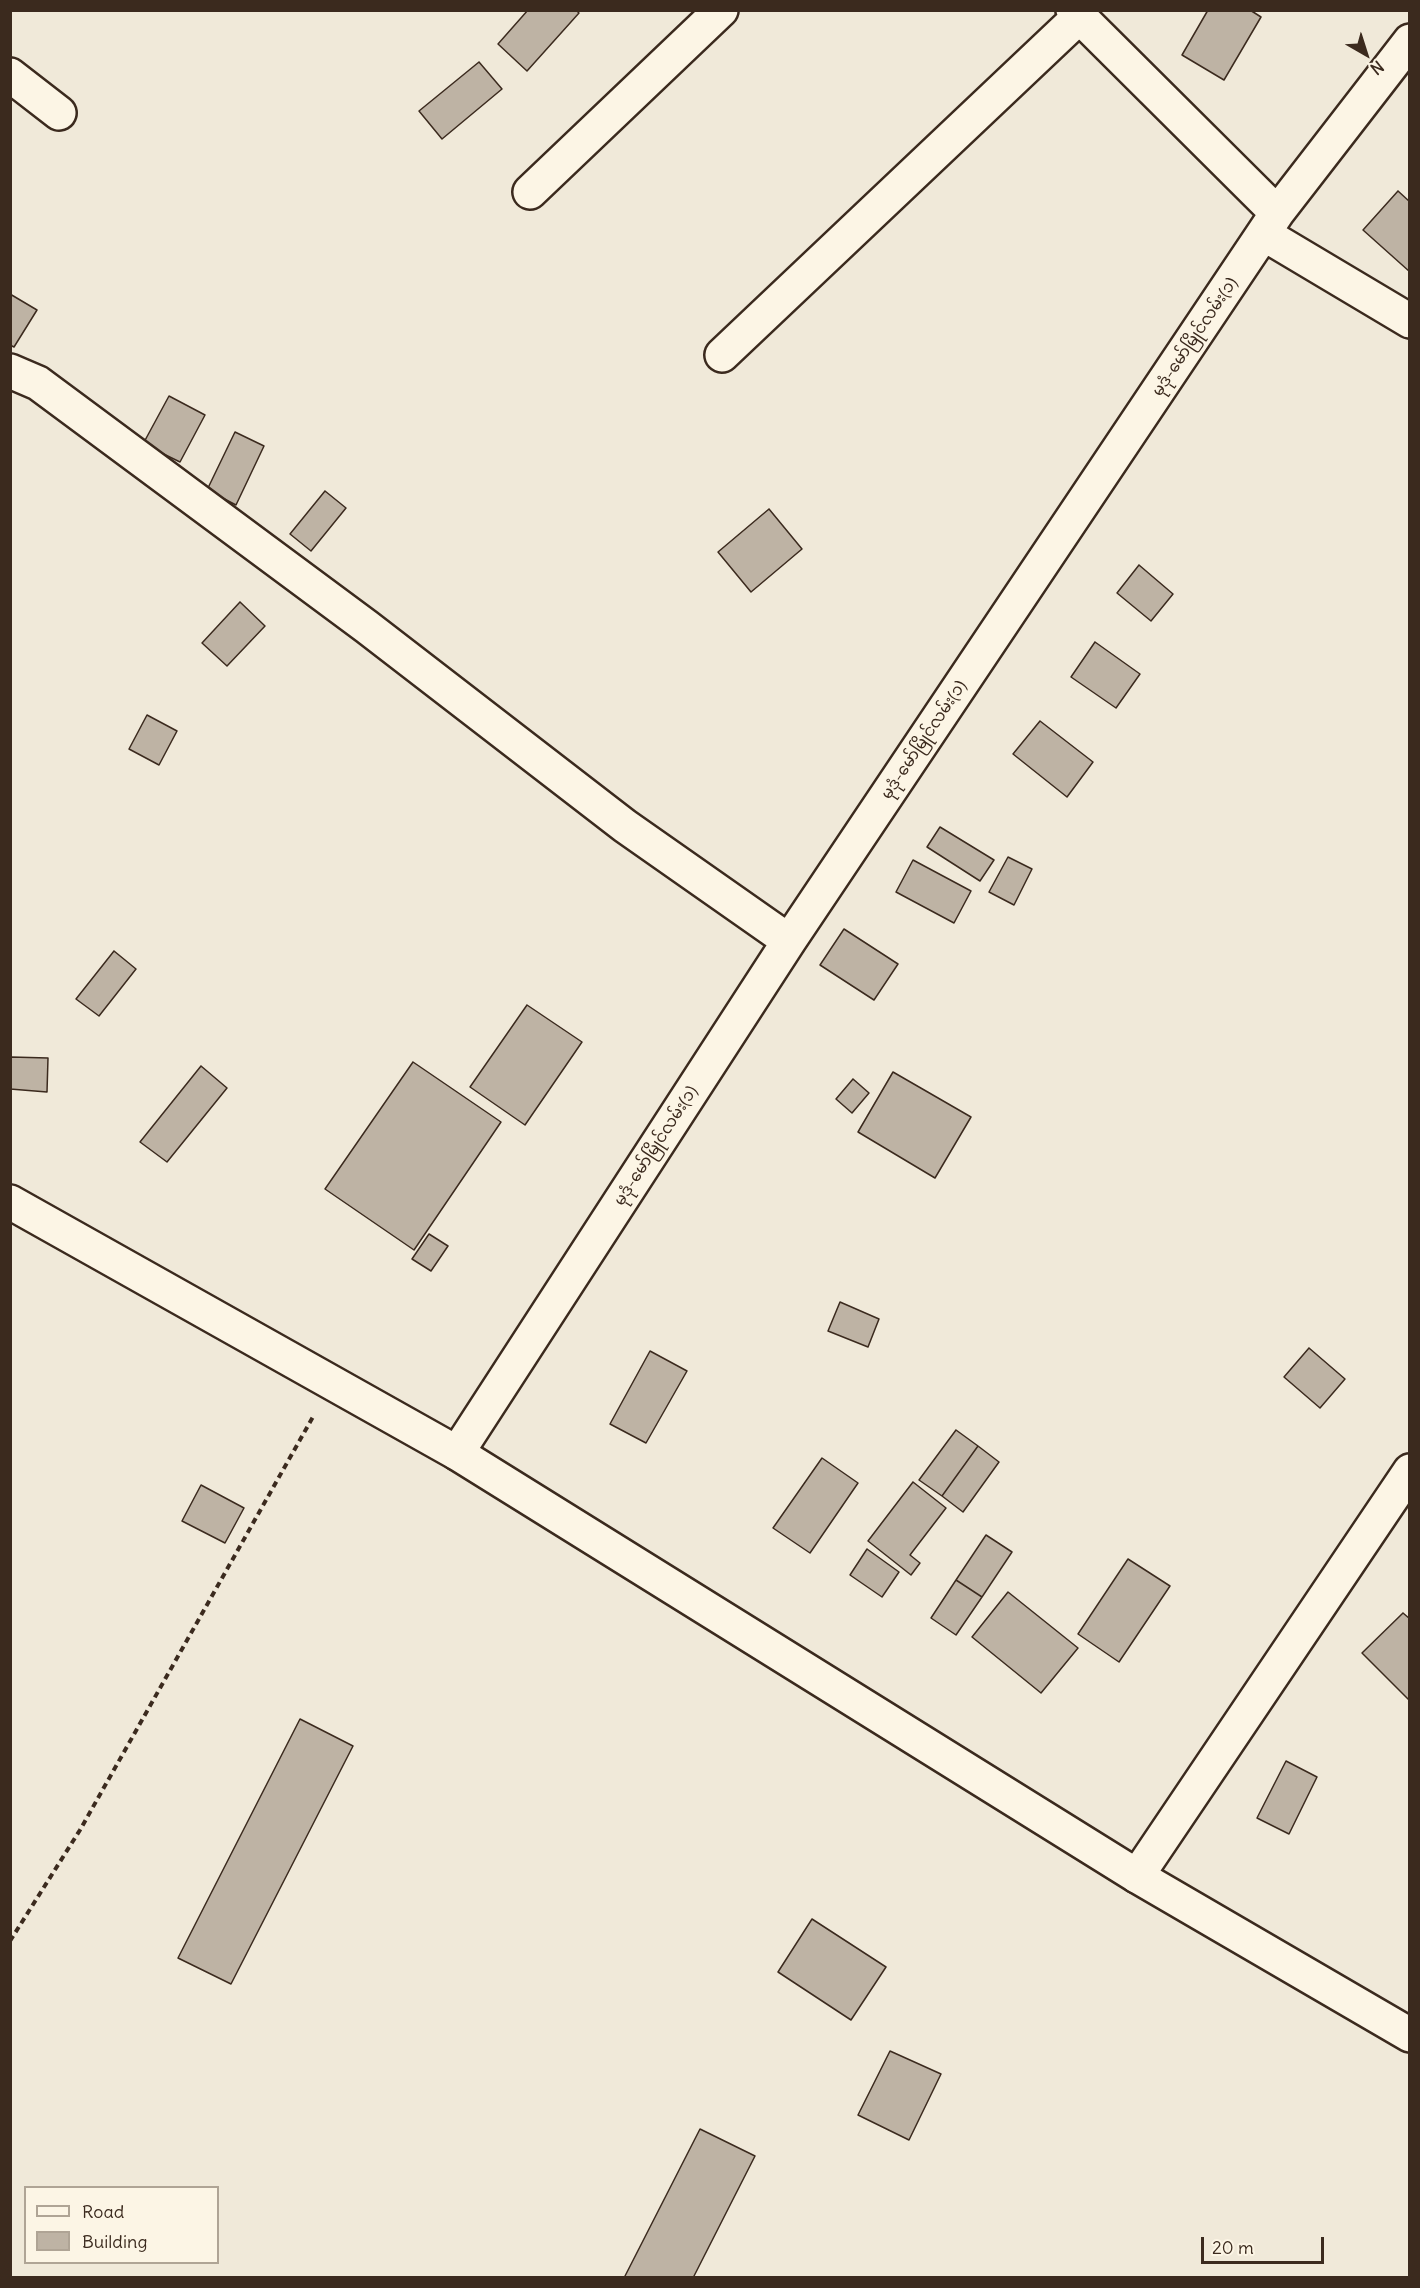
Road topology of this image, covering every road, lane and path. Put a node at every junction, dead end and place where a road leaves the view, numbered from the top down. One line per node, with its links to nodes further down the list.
1 (721, 10): 6 (main road)
2 (1076, 14): 7 (main road); 9 (main road)
3 (1410, 41): 7 (main road, မုဒုံ-မော်မြိုင်လမ်း(၁))
4 (10, 75): 5 (main road)
5 (59, 113)
6 (530, 192)
7 (1271, 224): 8 (main road); 11 (main road, မုဒုံ-မော်မြိုင်လမ်း(၁))
8 (1410, 321)
9 (722, 355)
10 (10, 371): 11 (main road)
11 (789, 941): 14 (main road, မုဒုံ-မော်မြိုင်လမ်း(၁))
12 (10, 1202): 13 (main road)
13 (332, 1383): 14 (main road); 17 (path)
14 (457, 1453): 16 (main road)
15 (1410, 1471): 16 (main road)
16 (1137, 1876): 18 (main road)
17 (10, 1941)
18 (1410, 2035)

